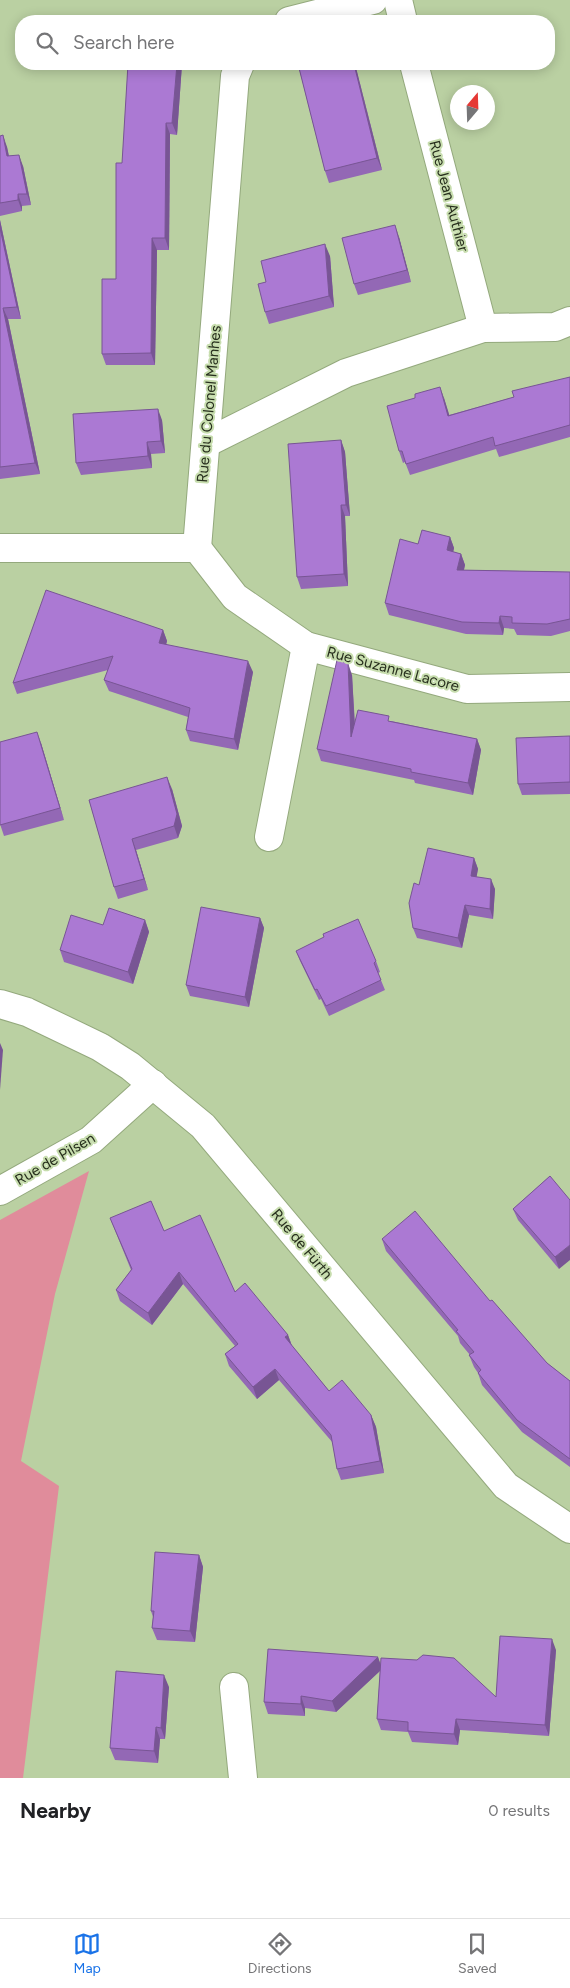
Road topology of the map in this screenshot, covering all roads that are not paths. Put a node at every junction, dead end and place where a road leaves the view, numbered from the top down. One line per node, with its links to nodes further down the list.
1 (373, 0): 3 (street)
2 (398, 0): 4 (street)
3 (313, 15)
4 (402, 15)
5 (238, 70): 9 (street, Rue du Colonel Manhes)
6 (416, 70): 8 (street, Rue Jean Authier)
7 (570, 321): 8 (street)
8 (483, 328): 9 (street)
9 (206, 443): 11 (street, Rue du Colonel Manhes)
10 (0, 548): 11 (street)
11 (197, 548): 12 (street, Rue Suzanne Lacore)
12 (306, 646): 13 (street, Rue Suzanne Lacore); 14 (street, Rue Suzanne Lacore)
13 (570, 687)
14 (269, 837)
15 (0, 1004): 16 (street, Rue de Fürth)
16 (153, 1084): 17 (street, Rue de Pilsen); 18 (street, Rue de Fürth)
17 (0, 1191)
18 (570, 1530)
19 (234, 1687): 20 (street)
20 (243, 1778)

